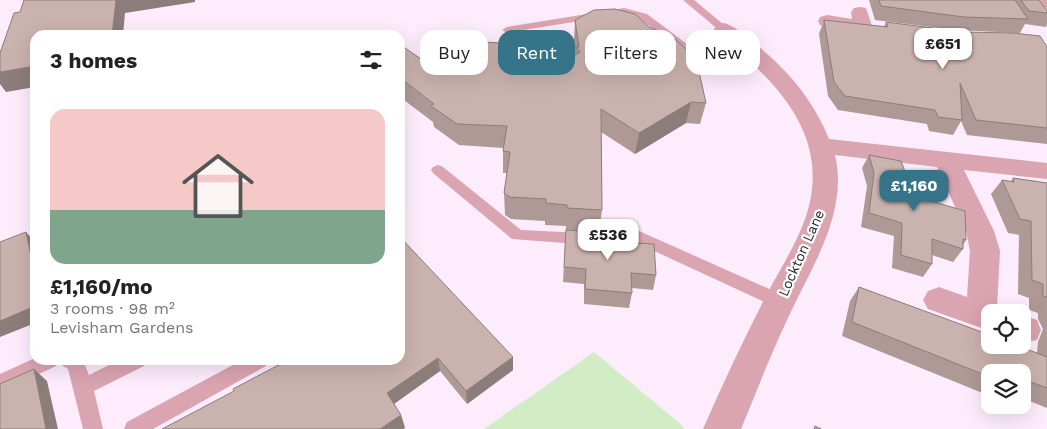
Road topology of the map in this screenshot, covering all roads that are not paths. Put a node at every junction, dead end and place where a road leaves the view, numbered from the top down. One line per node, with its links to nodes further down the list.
1 (688, 0): 7 (lane, Lockton Lane)
2 (1038, 2): 3 (street)
3 (1047, 19)
4 (827, 21): 5 (street)
5 (868, 22)
6 (508, 30): 8 (lane)
7 (726, 30)
8 (686, 49)
9 (760, 57): 10 (street, Lockton Lane)
10 (820, 146): 11 (street); 15 (street, Lockton Lane)
11 (946, 159): 13 (street); 16 (street)
12 (438, 170): 15 (lane)
13 (1047, 171)
14 (939, 300): 17 (street)
15 (779, 301): 26 (street, Lockton Lane)
16 (986, 304)
17 (981, 314)
18 (38, 365): 22 (lane)
19 (76, 365): 23 (lane)
20 (127, 365): 23 (lane)
21 (250, 365): 25 (lane)
22 (0, 383)
23 (82, 387): 24 (lane)
24 (93, 429)
25 (134, 429)
26 (722, 429)

